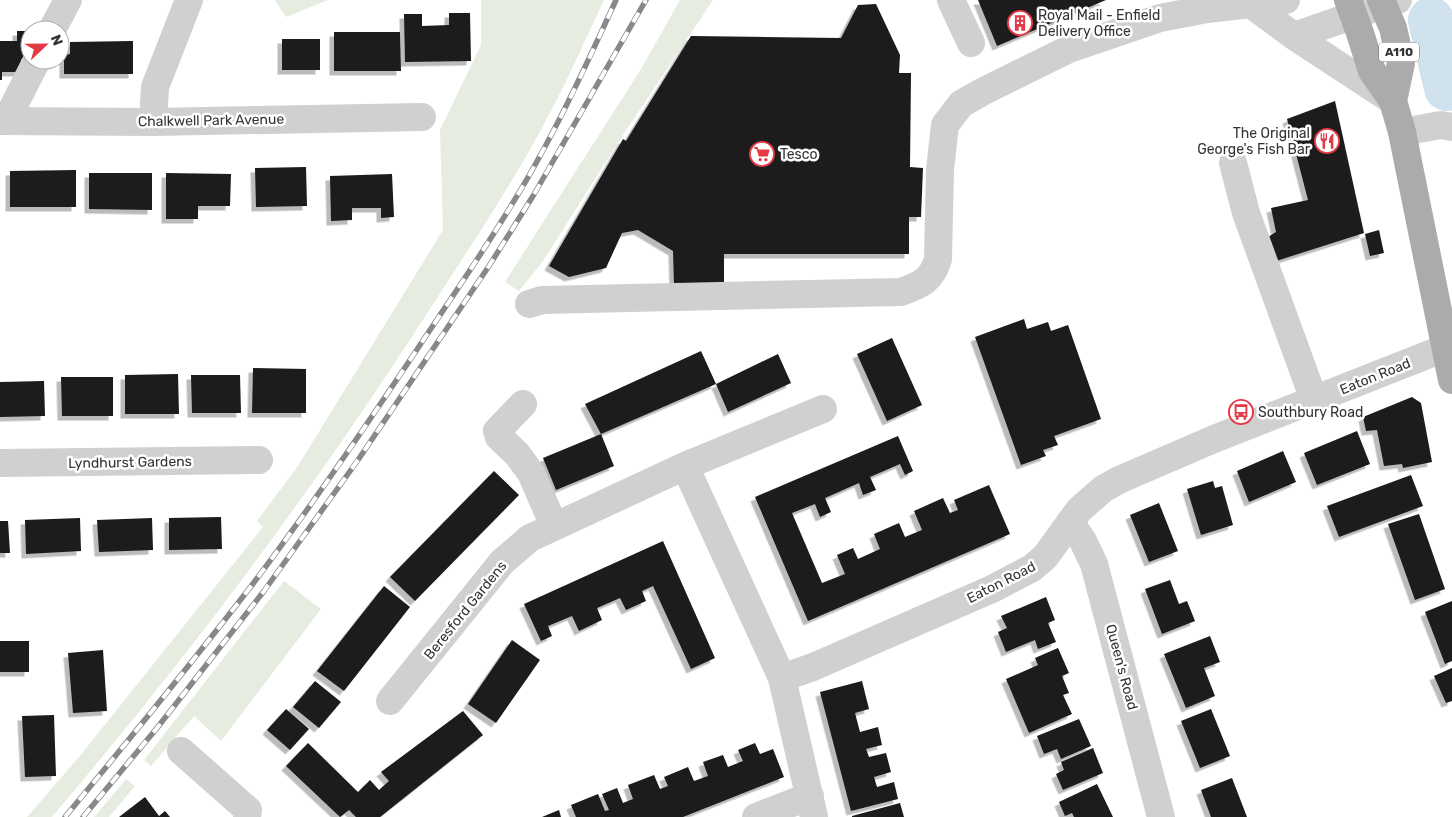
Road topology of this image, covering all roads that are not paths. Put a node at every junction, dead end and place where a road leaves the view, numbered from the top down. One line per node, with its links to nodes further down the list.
1 (68, 0): 8 (street)
2 (189, 0): 15 (street)
3 (951, 0): 10 (street)
4 (1286, 0): 5 (street)
5 (1254, 2): 9 (street); 19 (street)
6 (1387, 2): 7 (street); 12 (main road, A110)
7 (1351, 8): 9 (street); 12 (main road, A110)
8 (57, 20)
9 (1294, 36): 12 (street)
10 (971, 43)
11 (31, 70): 14 (street)
12 (1393, 101): 17 (main road, A110)
13 (422, 117): 15 (street, Chalkwell Park Avenue)
14 (3, 121): 15 (street, Chalkwell Park Avenue)
15 (153, 122)
16 (1452, 127): 17 (street)
17 (1402, 132): 20 (main road, A110)
18 (1233, 163): 22 (street)
19 (529, 304)
20 (1445, 348): 21 (main road, A110); 22 (street, Eaton Road)
21 (1452, 380)
22 (1314, 400): 28 (street, Eaton Road)
23 (523, 404): 29 (street)
24 (823, 409): 27 (street, Beresford Gardens)
25 (259, 460): 26 (street, Lyndhurst Gardens)
26 (0, 463)
27 (685, 466): 29 (street, Beresford Gardens); 30 (street)
28 (1070, 522): 30 (street, Eaton Road); 36 (street, Queen's Road)
29 (554, 526): 31 (street, Beresford Gardens)
30 (782, 678): 33 (street)
31 (390, 701)
32 (181, 751): 34 (street)
33 (812, 806): 35 (street)
34 (246, 817)
35 (756, 817)
36 (1161, 817)

